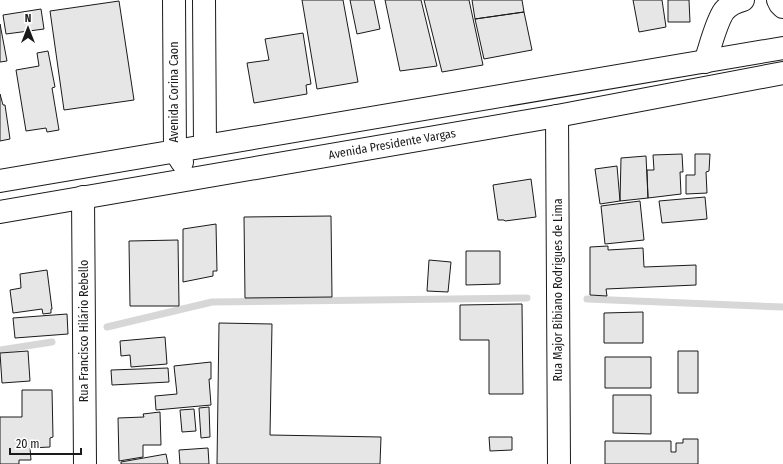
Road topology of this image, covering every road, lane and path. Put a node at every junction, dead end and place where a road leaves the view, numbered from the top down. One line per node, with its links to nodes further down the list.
1 (174, 0): 11 (main road, Avenida Corina Caon)
2 (204, 0): 10 (main road)
3 (743, 0): 7 (main road)
4 (778, 0): 5 (main road)
5 (783, 7)
6 (783, 48): 7 (main road)
7 (705, 62): 10 (main road)
8 (783, 73): 9 (main road, Avenida Presidente Vargas)
9 (557, 116): 12 (main road, Avenida Presidente Vargas); 17 (main road, Rua Major Bibiano Rodrigues de Lima)
10 (205, 146): 11 (main road)
11 (174, 151): 12 (main road, Avenida Corina Caon); 13 (main road)
12 (194, 178): 14 (main road, Avenida Presidente Vargas)
13 (0, 181)
14 (83, 197): 15 (main road, Avenida Presidente Vargas); 16 (main road, Rua Francisco Hilário Rebello)
15 (0, 212)
16 (85, 464)
17 (559, 464)

